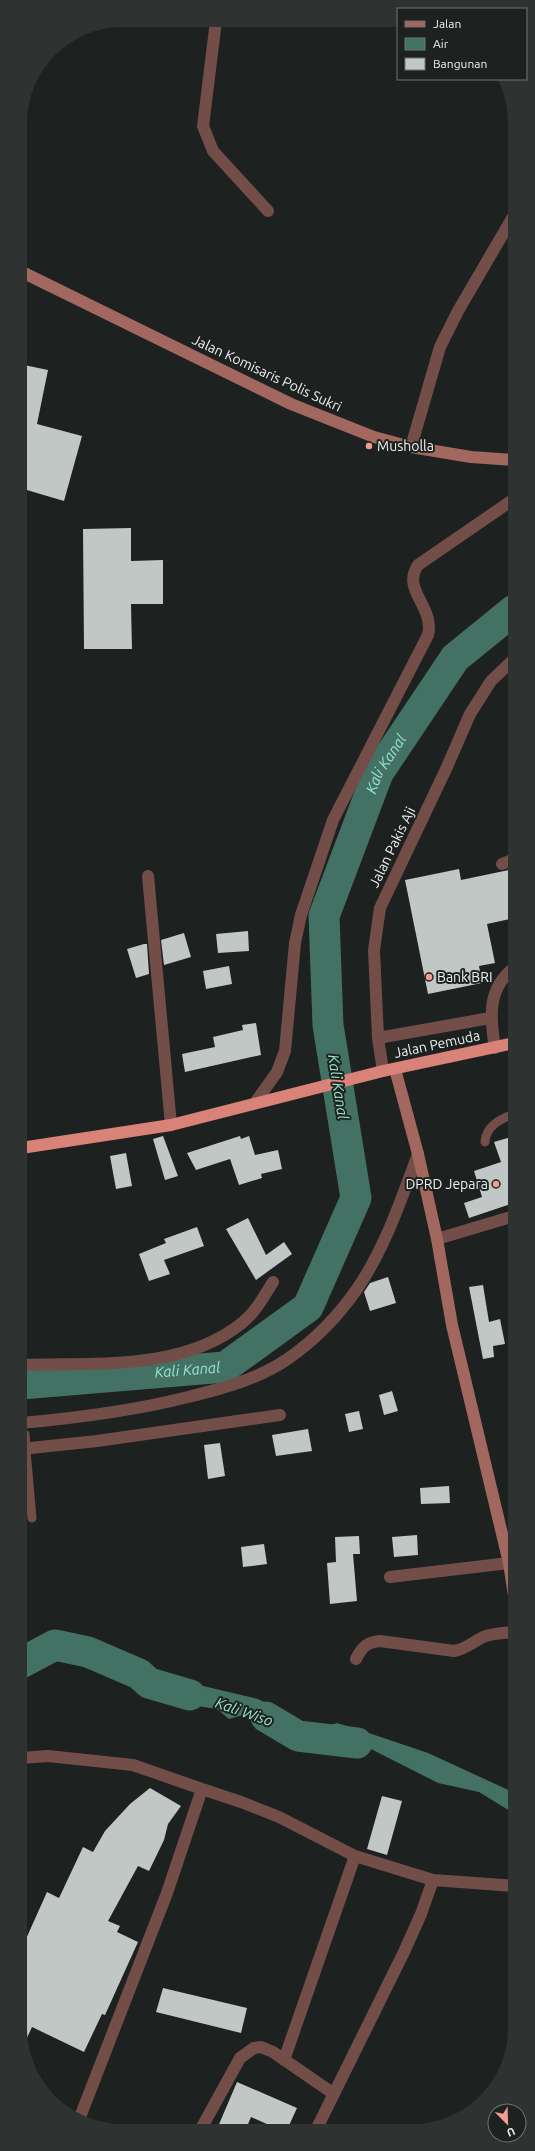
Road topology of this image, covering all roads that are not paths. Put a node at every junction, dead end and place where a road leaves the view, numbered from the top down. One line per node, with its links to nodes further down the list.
1 (215, 27): 2 (street)
2 (268, 211)
3 (508, 225): 5 (street)
4 (27, 275): 5 (main road, Jalan Komisaris Polis Sukri)
5 (411, 447): 6 (main road, Jalan Komisaris Polis Sukri)
6 (508, 460)
7 (508, 502): 18 (street)
8 (508, 668): 14 (street, Jalan Pakis Aji)
9 (508, 862): 10 (street)
10 (502, 864)
11 (148, 876): 20 (street)
12 (508, 975): 13 (street)
13 (490, 1018): 14 (street); 16 (street)
14 (378, 1038): 17 (street, Jalan Pakis Aji)
15 (508, 1045): 16 (highway, Jalan Pemuda)
16 (495, 1048): 17 (highway, Jalan Pemuda)
17 (389, 1070): 18 (highway, Jalan Pemuda); 23 (main road)
18 (254, 1103): 20 (highway, Jalan Pemuda)
19 (508, 1116): 21 (lane)
20 (171, 1125): 22 (highway, Jalan Pemuda)
21 (485, 1142)
22 (27, 1147)
23 (418, 1154): 25 (main road); 29 (street)
24 (508, 1218): 25 (street)
25 (437, 1239): 33 (main road)
26 (273, 1282): 27 (street)
27 (27, 1365)
28 (280, 1415): 30 (street)
29 (27, 1426)
30 (27, 1450)
31 (27, 1480): 32 (lane)
32 (32, 1518)
33 (508, 1559)
34 (508, 1563): 35 (street)
35 (390, 1577)
36 (508, 1633): 37 (street)
37 (356, 1659)
38 (27, 1758): 39 (street)
39 (202, 1789): 40 (street); 45 (street)
40 (355, 1856): 41 (street); 43 (street)
41 (433, 1880): 42 (street); 44 (street)
42 (508, 1885)
43 (284, 2060): 44 (street); 46 (street)
44 (334, 2094): 47 (street)
45 (81, 2114)
46 (204, 2124)
47 (319, 2124)

